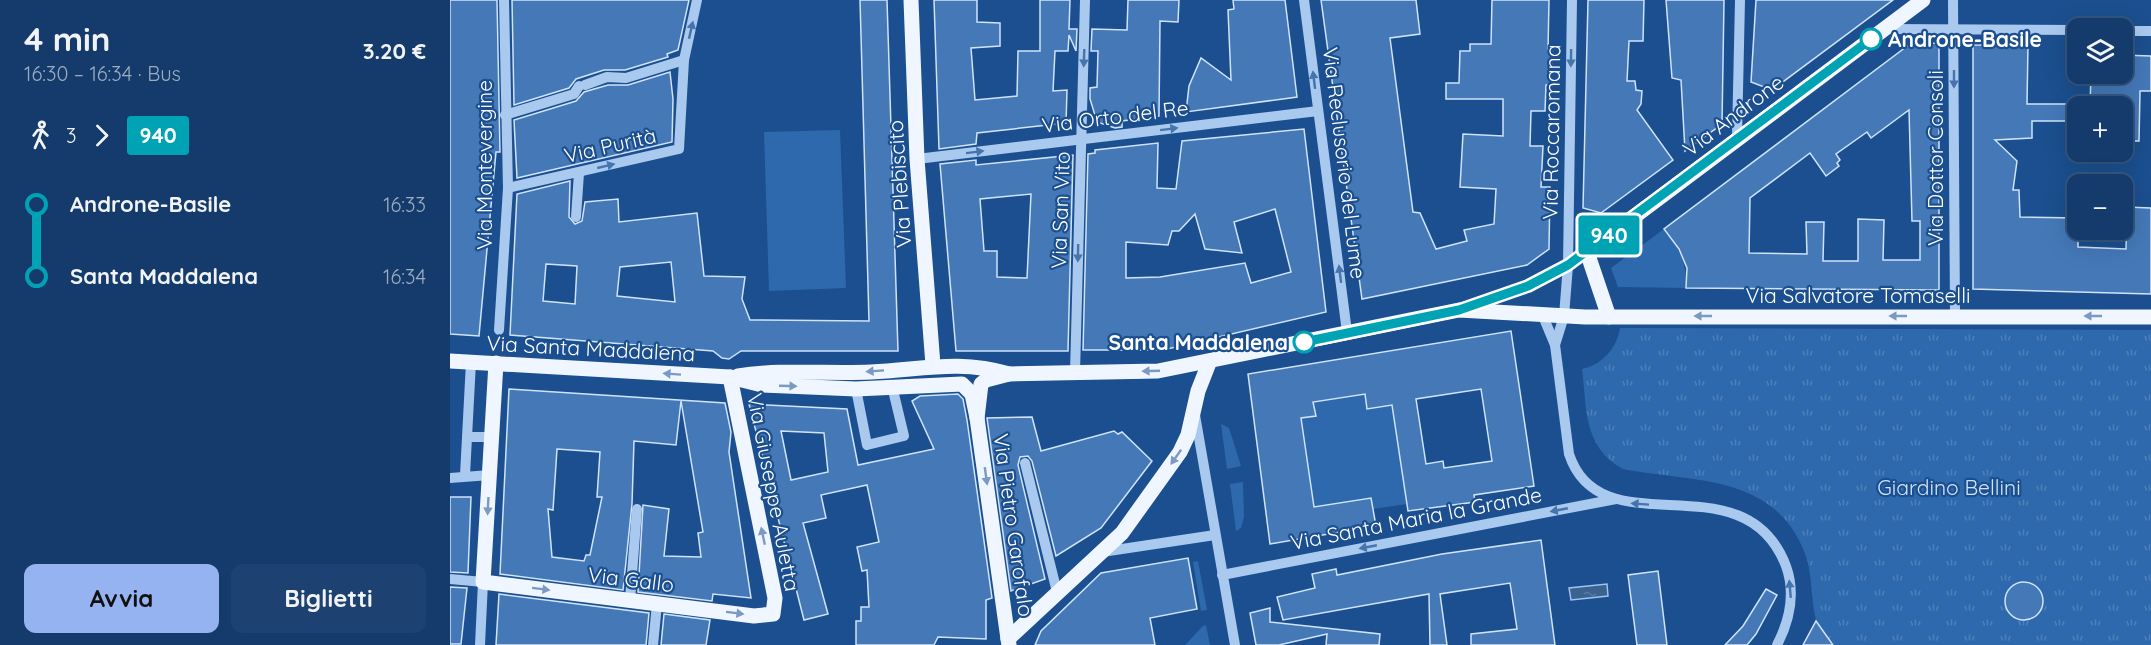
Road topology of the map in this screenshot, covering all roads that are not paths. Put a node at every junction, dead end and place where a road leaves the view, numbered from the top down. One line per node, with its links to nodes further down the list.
1 (504, 0): 17 (street, Via Montevergine)
2 (697, 0): 15 (street, Via Purità, one-way to 2)
3 (911, 0): 20 (main road, Via Plebiscito)
4 (1085, 0): 19 (street, Via San Vito, one-way to 19)
5 (1304, 0): 16 (street, Via Reclusorio del Lume, one-way to 5)
6 (1572, 0): 25 (street, Via Roccaromana, one-way to 25)
7 (1740, 0): 18 (street)
8 (1923, 0): 10 (main road, Via Androne)
9 (1953, 0): 11 (street, Via Dottor Consoli)
10 (1885, 29): 11 (street); 18 (main road, Via Androne)
11 (1954, 29): 12 (street); 30 (street, Via Dottor Consoli, one-way to 30)
12 (2067, 30)
13 (2133, 31): 14 (street)
14 (2151, 31)
15 (684, 60): 17 (street); 21 (street, Via Purità, one-way to 15)
16 (1318, 111): 19 (street, Via Orto del Re, one-way to 16); 33 (street, Via Reclusorio del Lume, one-way to 16)
17 (505, 115): 22 (street, Via Montevergine)
18 (1737, 137): 24 (main road, Via Androne)
19 (1081, 140): 20 (street, Via Orto del Re, one-way to 19); 40 (street, Via San Vito, one-way to 40)
20 (917, 159): 39 (main road, Via Plebiscito)
21 (579, 173): 22 (street, Via Purità); 23 (street)
22 (508, 188): 32 (street, Via Montevergine)
23 (576, 217)
24 (1587, 252): 25 (street, Via Androne); 29 (main road)
25 (1568, 265): 26 (street); 28 (street, Via Roccaromana)
26 (1459, 310): 27 (main road, Via Salvatore Tomaselli); 33 (main road)
27 (1543, 316): 28 (main road, Via Salvatore Tomaselli); 34 (street)
28 (1564, 316): 29 (main road, Via Salvatore Tomaselli); 34 (street, Via Roccaromana)
29 (1610, 316): 30 (main road, Via Salvatore Tomaselli, one-way to 29)
30 (1955, 316): 31 (main road, Via Salvatore Tomaselli, one-way to 30)
31 (2151, 317)
32 (498, 330)
33 (1347, 332): 38 (main road)
34 (1555, 345): 53 (street)
35 (450, 360): 36 (main road, Via Santa Maddalena)
36 (471, 362): 37 (main road, Via Santa Maddalena); 47 (street)
37 (496, 363): 42 (main road, Via Santa Maddalena, one-way to 37); 48 (main road)
38 (1209, 363): 40 (main road, one-way to 40); 45 (main road)
39 (933, 365): 41 (main road, Via Santa Maddalena); 42 (main road, Via Santa Maddalena, one-way to 42)
40 (1075, 372): 41 (main road)
41 (1009, 374): 46 (main road)
42 (730, 378): 44 (main road, Via Santa Maddalena, one-way to 44); 63 (main road, Via Giuseppe Auletta, one-way to 42)
43 (892, 386): 44 (main road, Via Santa Maddalena); 44 (street); 46 (main road, Via Santa Maddalena)
44 (856, 389)
45 (1195, 415): 55 (street); 56 (main road, one-way to 56)
46 (977, 418): 64 (main road, Via Pietro Garofalo, one-way to 64)
47 (467, 437): 48 (street); 51 (street)
48 (492, 437): 50 (main road)
49 (1025, 463): 60 (street)
50 (490, 475): 51 (street); 59 (main road, one-way to 59)
51 (465, 476): 52 (street)
52 (450, 478)
53 (1617, 499): 57 (street, Via Santa Maria la Grande, one-way to 57); 68 (street, one-way to 53)
54 (637, 509): 61 (street)
55 (1215, 535): 56 (street); 57 (street)
56 (1102, 552): 60 (main road)
57 (1222, 575): 67 (street)
58 (450, 579): 59 (street)
59 (483, 582): 61 (main road, Via Gallo, one-way to 61); 65 (street)
60 (1057, 592): 64 (main road)
61 (630, 600): 62 (main road, Via Gallo)
62 (657, 604): 63 (main road, Via Gallo, one-way to 63); 66 (street)
63 (773, 614)
64 (1008, 642)
65 (480, 645)
66 (653, 645)
67 (1234, 645)
68 (1777, 645)

